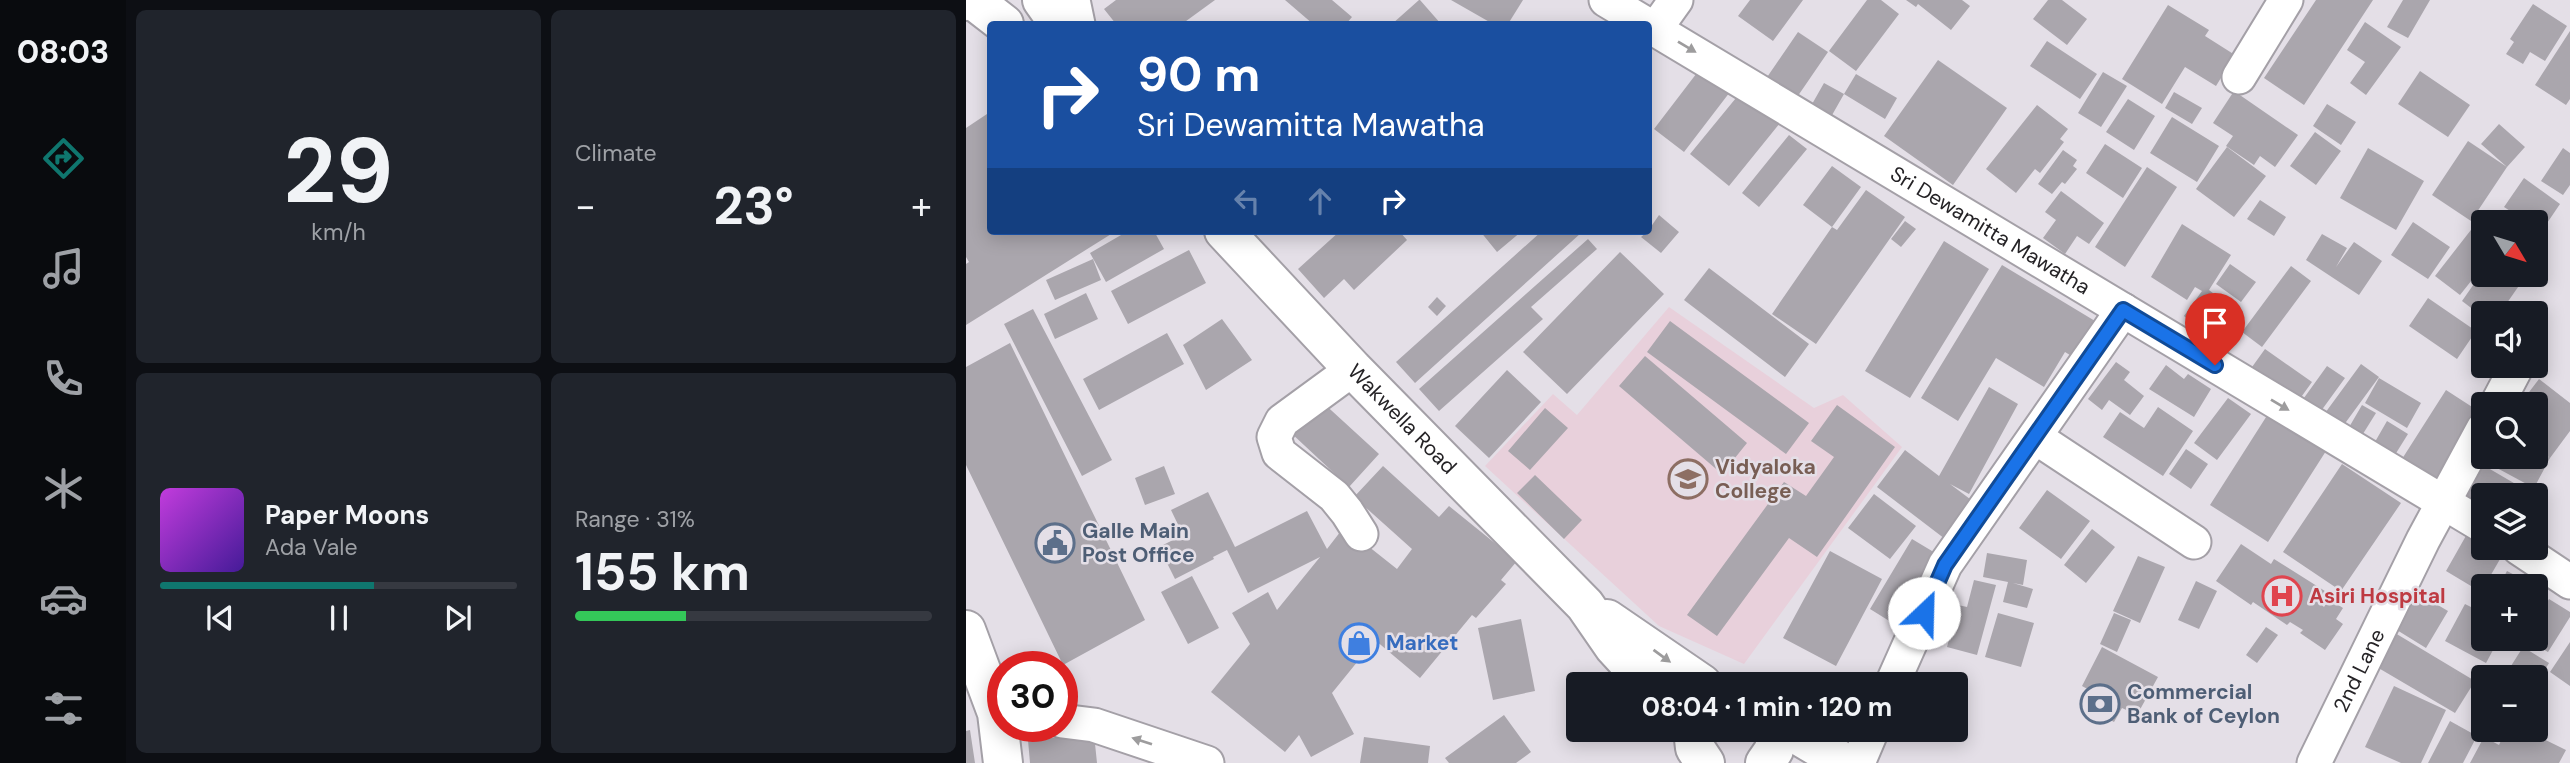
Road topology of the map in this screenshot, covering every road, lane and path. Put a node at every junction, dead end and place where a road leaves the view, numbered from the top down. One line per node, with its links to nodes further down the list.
1 (974, 0): 7 (main road); 8 (main road)
2 (1042, 0): 9 (main road)
3 (1073, 0): 10 (street)
4 (1606, 0): 11 (street, Sri Dewamitta Mawatha)
5 (1676, 0): 13 (street)
6 (2286, 0): 14 (street)
7 (966, 1)
8 (1000, 21)
9 (1057, 21)
10 (1077, 21)
11 (1644, 21)
12 (1652, 26): 13 (street, Sri Dewamitta Mawatha)
13 (1656, 28): 16 (street, Sri Dewamitta Mawatha, one-way to 16)
14 (2239, 77)
15 (1228, 235): 17 (main road, Wakwella Road)
16 (2123, 310): 18 (street); 20 (street, Sri Dewamitta Mawatha, one-way to 20)
17 (1353, 369): 22 (street); 26 (main road, Wakwella Road)
18 (2035, 437): 23 (street); 30 (street)
19 (2471, 452): 20 (street, 2nd Lane)
20 (2444, 503): 21 (street, Sri Dewamitta Mawatha); 42 (street, 2nd Lane)
21 (2471, 519)
22 (1361, 534)
23 (2194, 542)
24 (2537, 560): 25 (street)
25 (2570, 582)
26 (1585, 605): 28 (main road, Wakwella Road); 29 (main road, Wakwella Road, one-way to 29)
27 (967, 635): 31 (main road)
28 (1637, 672)
29 (1684, 672)
30 (1897, 672)
31 (987, 682)
32 (1078, 723): 38 (street, one-way to 32)
33 (1002, 742): 37 (main road)
34 (1775, 742): 39 (main road)
35 (1810, 742): 40 (main road)
36 (1867, 742): 41 (street)
37 (1003, 763)
38 (1207, 763)
39 (1765, 763)
40 (1846, 763)
41 (1857, 763)
42 (2314, 763)

